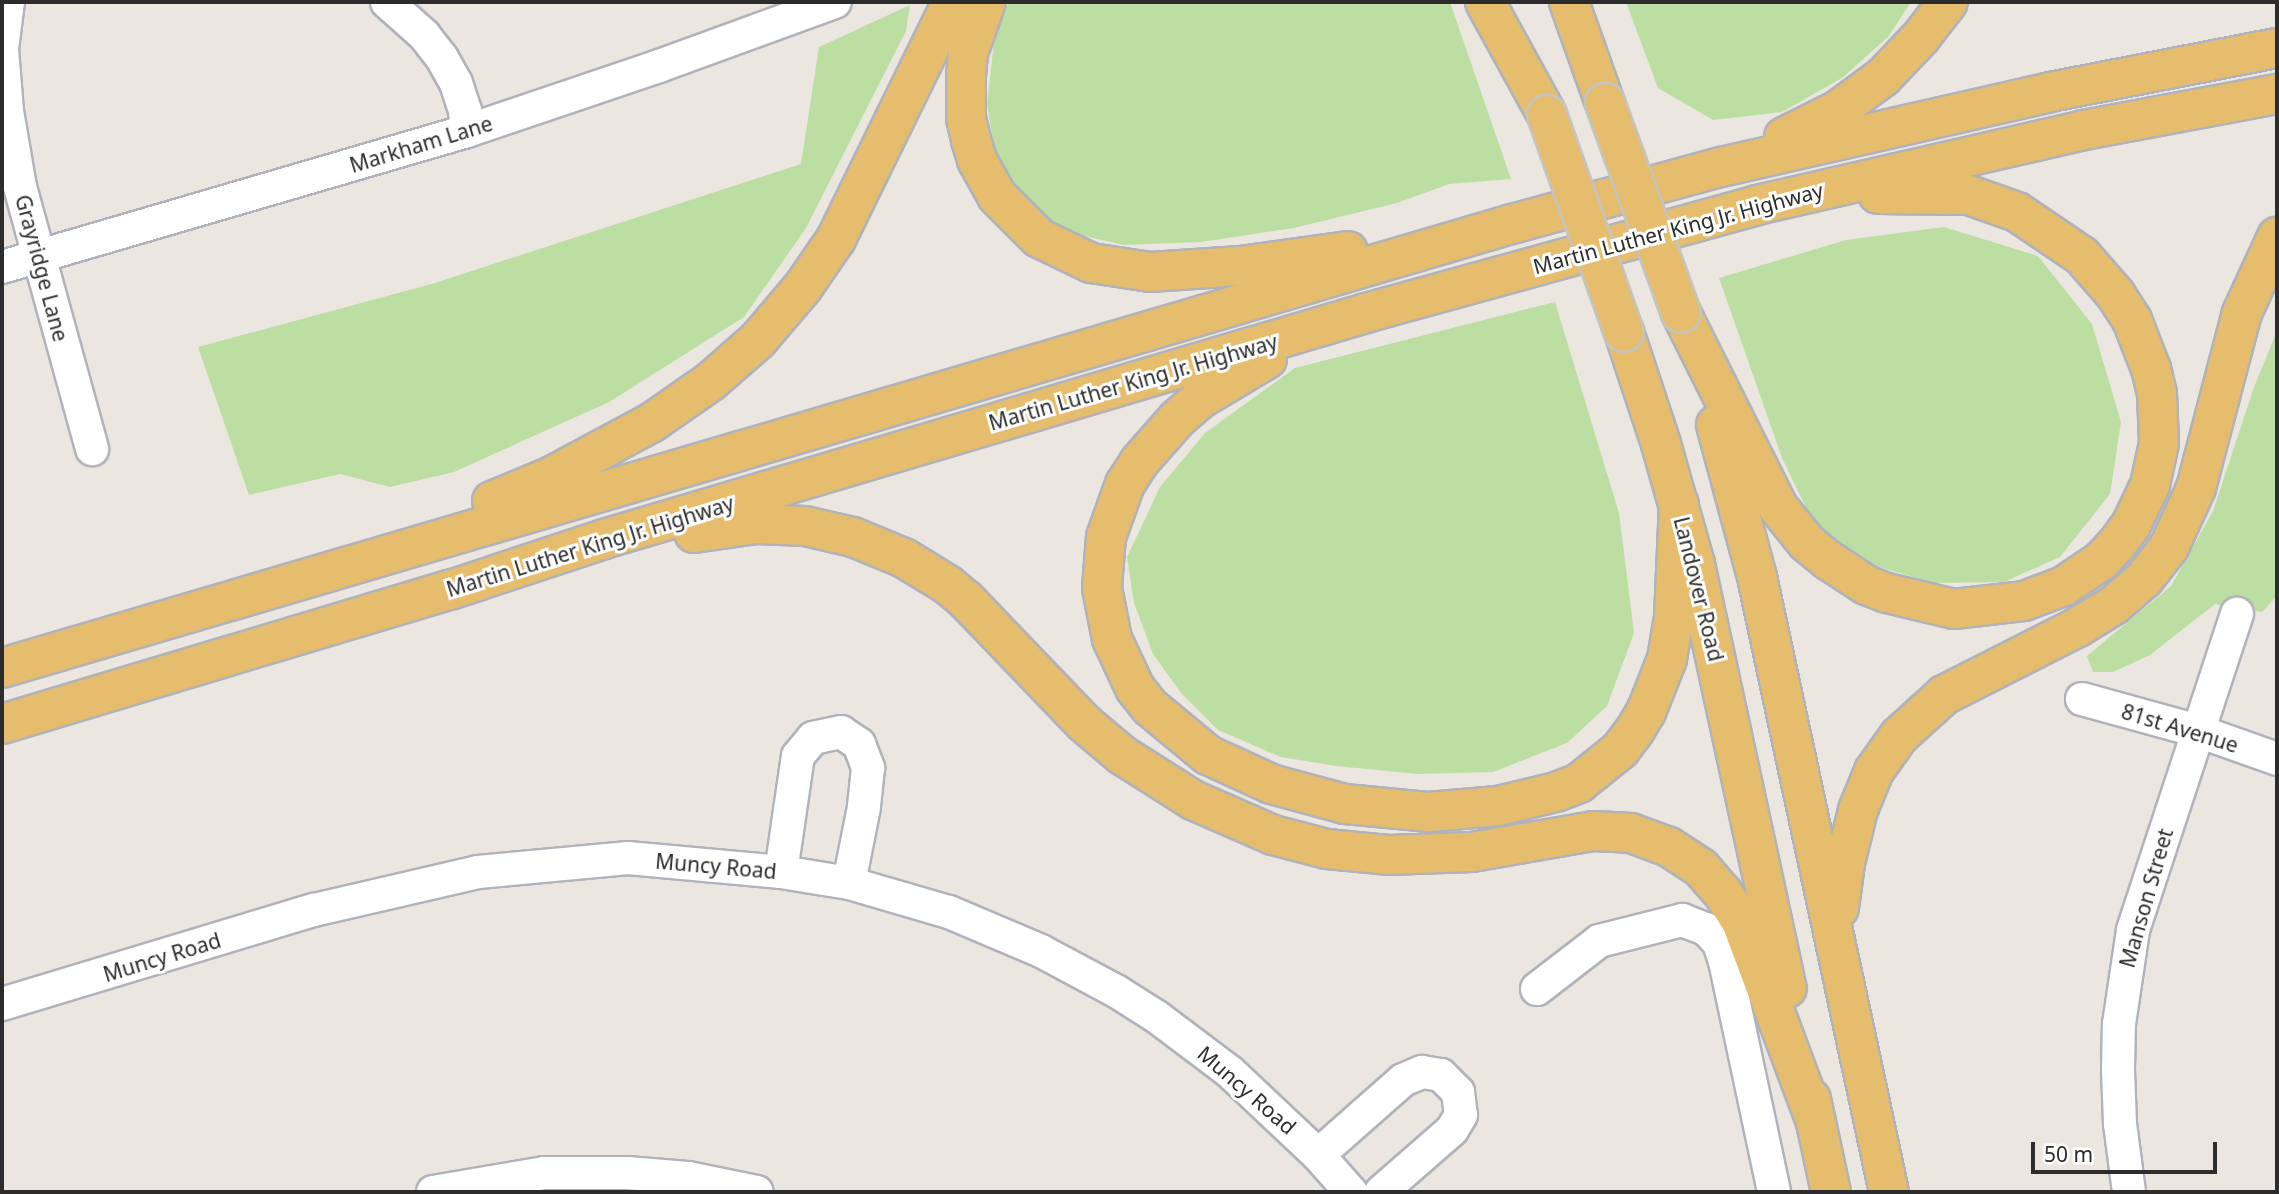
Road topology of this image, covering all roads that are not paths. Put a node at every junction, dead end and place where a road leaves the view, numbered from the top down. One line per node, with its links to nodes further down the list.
1 (8, 2): 21 (street, Grayridge Lane)
2 (387, 2): 16 (street)
3 (835, 2): 11 (street, Markham Lane)
4 (951, 2): 27 (main road)
5 (986, 2): 19 (main road)
6 (1485, 2): 15 (main road)
7 (1507, 2): 15 (main road, Landover Road)
8 (1569, 2): 14 (main road)
9 (1583, 2): 14 (main road)
10 (1948, 2): 17 (main road)
11 (797, 9): 16 (street, Markham Lane)
12 (2277, 48): 17 (main road, Martin Luther King Jr. Highway)
13 (2277, 94): 18 (main road, Martin Luther King Jr. Highway)
14 (1605, 103): 24 (main road, bridge)
15 (1547, 115): 26 (main road, Landover Road, bridge)
16 (467, 131): 21 (street, Markham Lane)
17 (1721, 167): 19 (main road, Martin Luther King Jr. Highway)
18 (1758, 205): 23 (main road, Martin Luther King Jr. Highway); 24 (main road)
19 (1513, 224): 27 (main road, Martin Luther King Jr. Highway)
20 (2277, 237): 37 (main road)
21 (38, 257): 22 (street, Markham Lane); 25 (street, Grayridge Lane)
22 (2, 267)
23 (1366, 313): 26 (main road); 28 (main road, Martin Luther King Jr. Highway)
24 (1681, 313): 37 (main road)
25 (92, 449)
26 (1679, 504): 40 (main road, Landover Road)
27 (340, 568): 30 (main road, Martin Luther King Jr. Highway)
28 (450, 590): 32 (main road, Martin Luther King Jr. Highway); 40 (main road)
29 (2237, 614): 33 (street, Manson Street)
30 (2, 667)
31 (2082, 699): 33 (street, 81st Avenue)
32 (2, 724)
33 (2198, 732): 34 (street, 81st Avenue); 49 (street, Manson Street)
34 (2277, 759)
35 (781, 872): 36 (street, Muncy Road); 36 (street); 39 (street, Muncy Road)
36 (849, 883): 41 (street, Muncy Road)
37 (1835, 938): 48 (main road)
38 (1537, 989): 46 (street)
39 (2, 1004)
40 (1816, 1122): 47 (main road, Landover Road)
41 (1318, 1155): 44 (street, Muncy Road); 45 (street)
42 (433, 1192): 43 (street)
43 (757, 1192)
44 (1351, 1192)
45 (1381, 1192)
46 (1774, 1192)
47 (1831, 1192)
48 (1889, 1192)
49 (2129, 1192)

